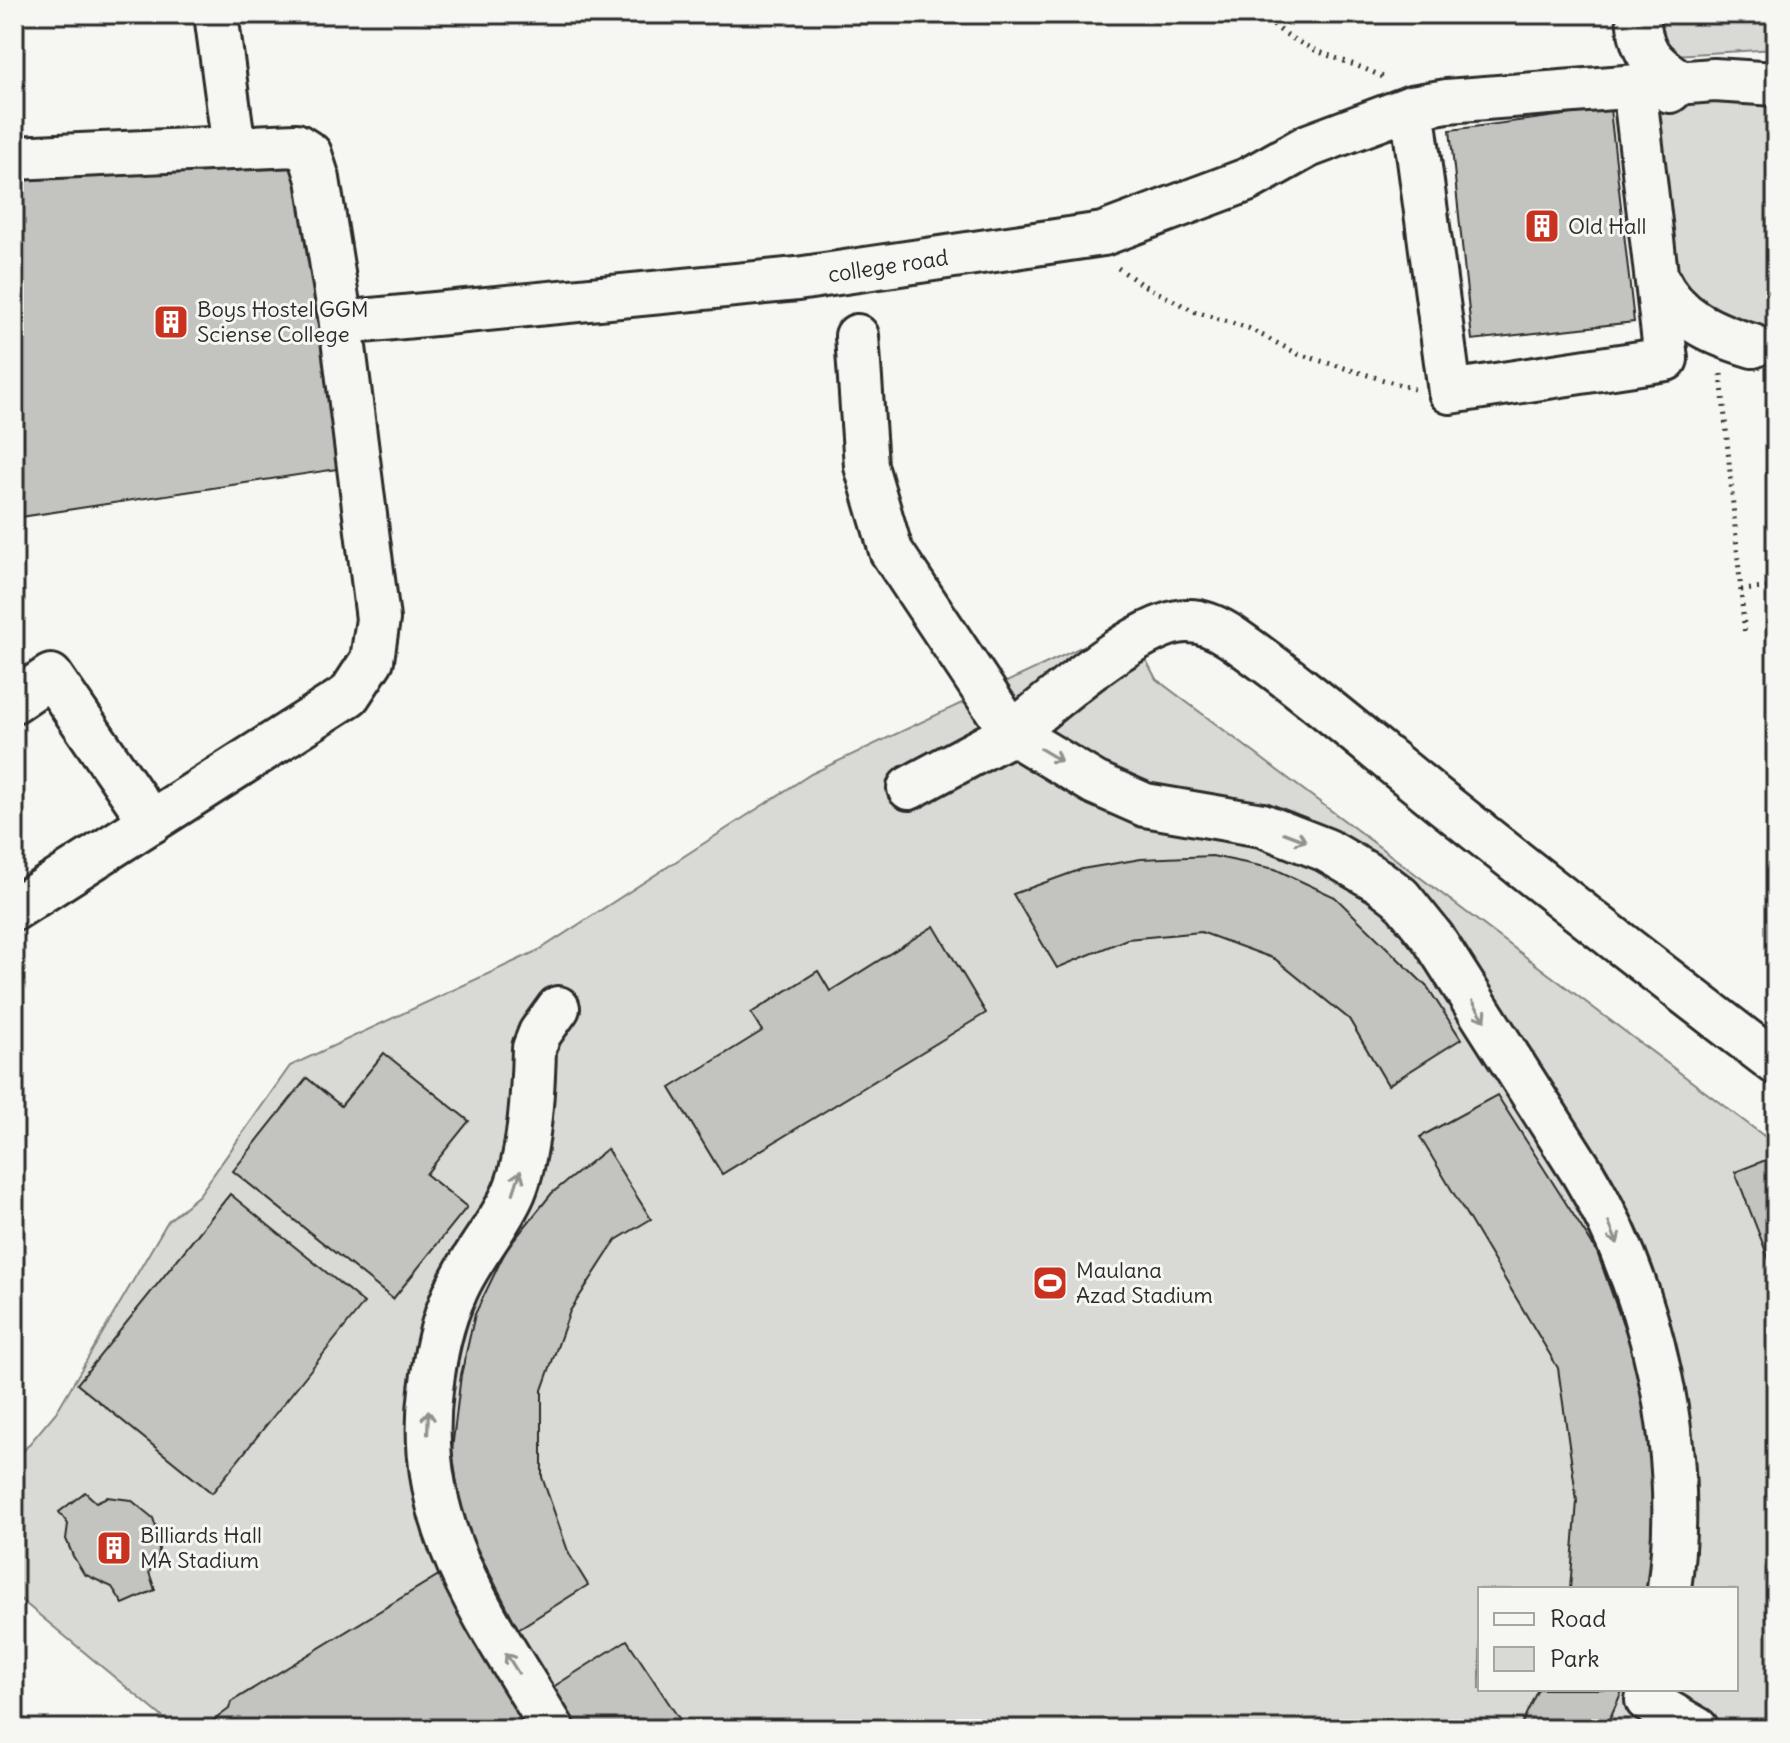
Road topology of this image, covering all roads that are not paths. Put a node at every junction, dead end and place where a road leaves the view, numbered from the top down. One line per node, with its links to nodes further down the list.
1 (216, 14): 5 (lane)
2 (1633, 72): 3 (lane, college road); 4 (lane, college road); 7 (lane)
3 (1776, 84)
4 (1412, 107): 8 (lane, college road); 11 (lane)
5 (234, 148): 6 (lane); 8 (lane)
6 (14, 158)
7 (1656, 276): 10 (lane); 11 (lane)
8 (341, 323): 15 (lane)
9 (857, 336): 13 (lane)
10 (1749, 347): 11 (lane)
11 (1666, 359)
12 (14, 701): 15 (lane)
13 (1012, 733): 14 (lane); 18 (lane); 19 (lane, one-way to 19)
14 (909, 788)
15 (151, 822): 16 (lane)
16 (14, 909)
17 (558, 1008): 21 (lane, one-way to 17)
18 (1776, 1063)
19 (1669, 1587)
20 (1643, 1706): 22 (lane)
21 (553, 1729)
22 (1697, 1729)

